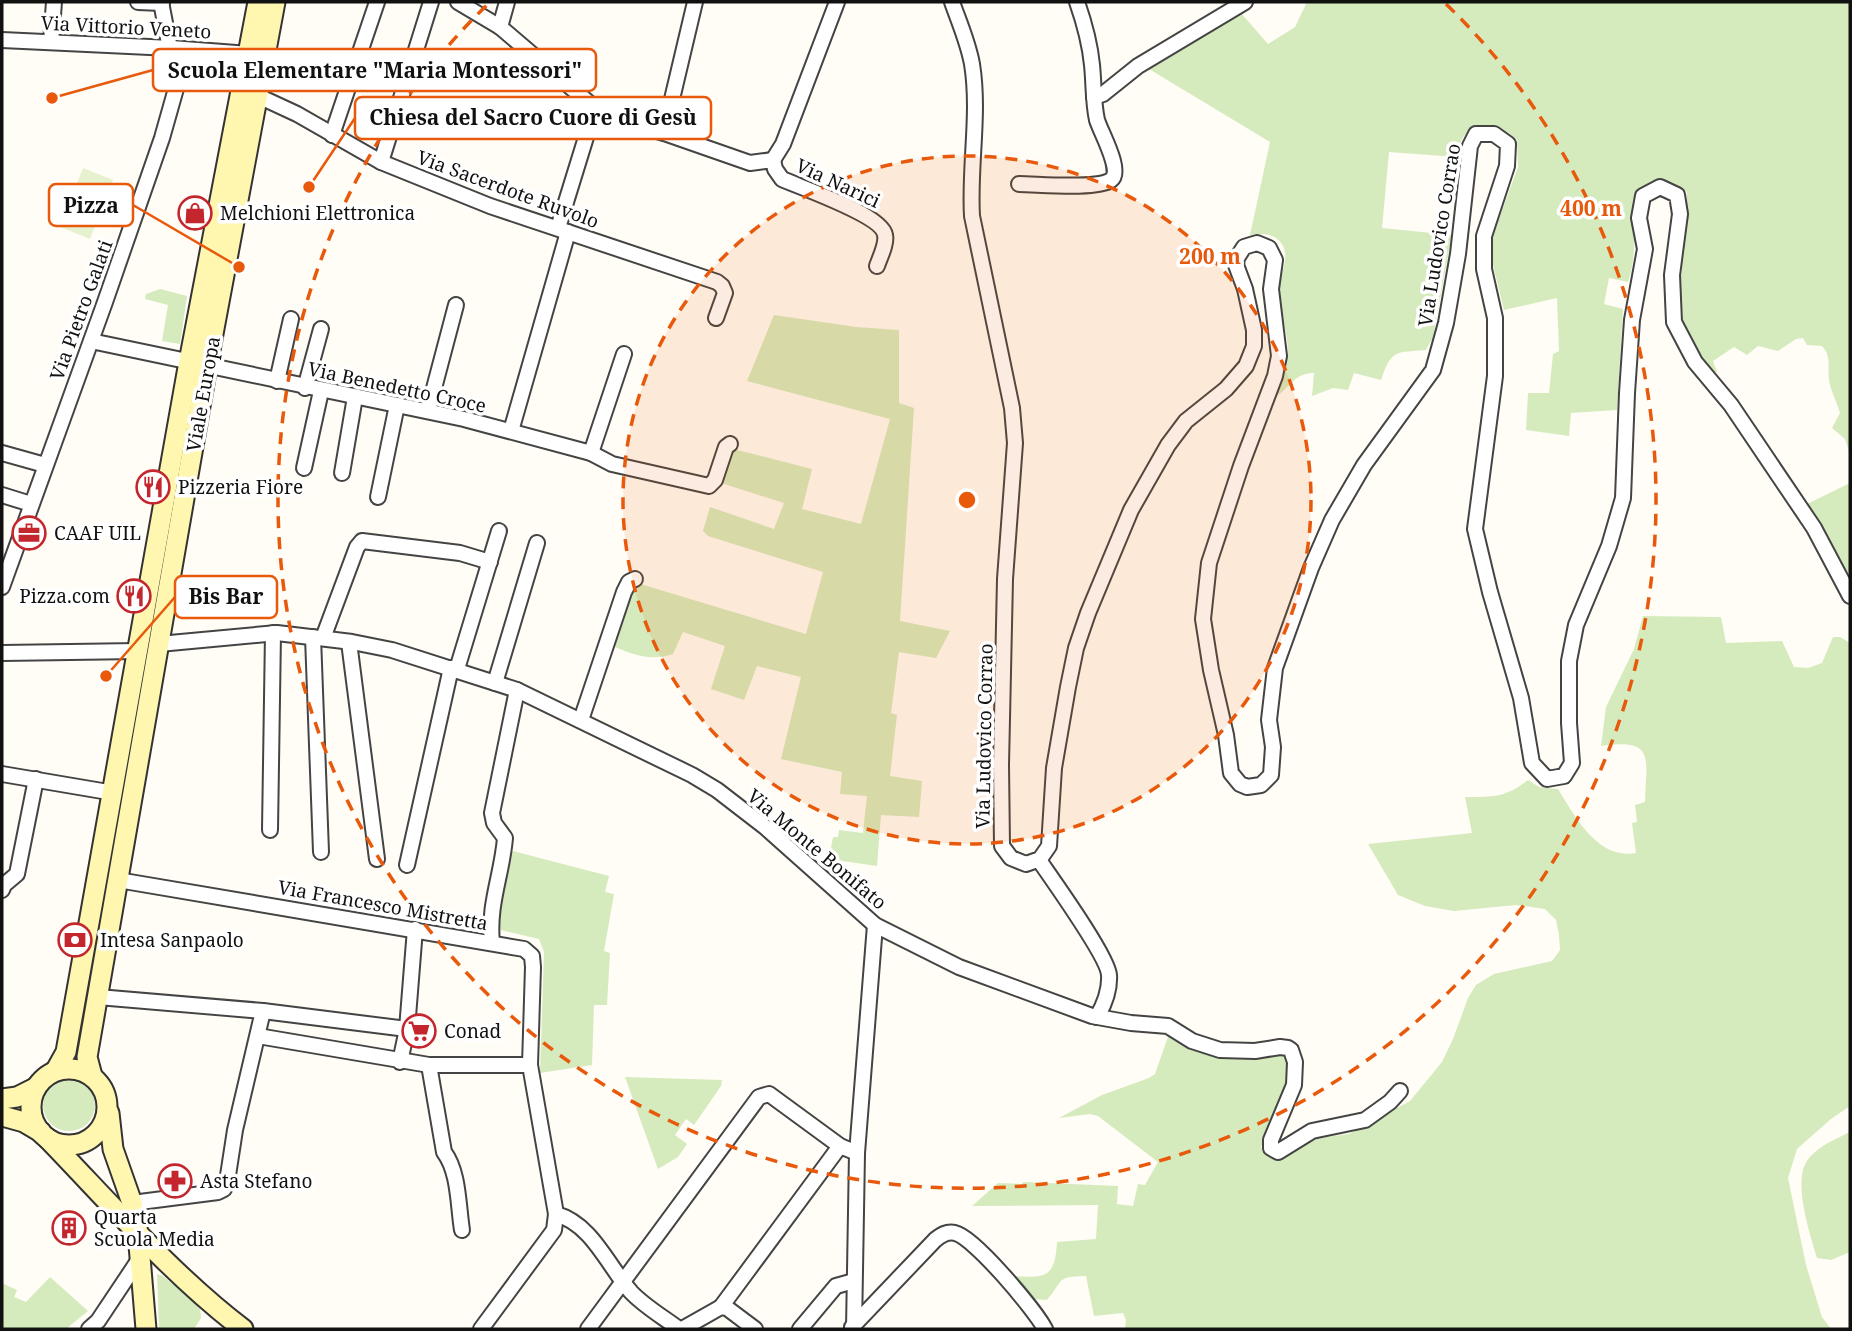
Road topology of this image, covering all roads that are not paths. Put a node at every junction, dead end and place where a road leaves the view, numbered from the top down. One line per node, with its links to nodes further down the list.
1 (54, 2): 17 (street)
2 (138, 2): 3 (street)
3 (162, 2): 18 (street, Via Pietro Galati)
4 (257, 2): 19 (street, Viale Europa)
5 (275, 2): 20 (street, Viale Europa)
6 (377, 2): 24 (street)
7 (431, 2): 26 (street)
8 (458, 2): 15 (street, Via Narici)
9 (507, 2): 15 (street)
10 (695, 2): 23 (street)
11 (837, 2): 25 (street)
12 (952, 2): 76 (street, Via Ludovico Corrao)
13 (1077, 2): 21 (street)
14 (1245, 2): 21 (street)
15 (500, 27): 22 (street, Via Narici)
16 (2, 40): 17 (street, Via Vittorio Veneto)
17 (51, 42): 18 (street, Via Vittorio Veneto)
18 (171, 48): 19 (street, Via Vittorio Veneto); 34 (street, Via Pietro Galati)
19 (249, 54): 36 (street, Viale Europa)
20 (256, 95): 24 (street, Via Sacerdote Ruvolo); 36 (street, Viale Europa)
21 (1094, 97): 27 (street)
22 (595, 108): 23 (street, Via Narici); 28 (street)
23 (664, 133): 25 (street, Via Narici)
24 (332, 135): 26 (street, Via Sacerdote Ruvolo)
25 (773, 160): 29 (street, Via Narici)
26 (381, 162): 28 (street, Via Sacerdote Ruvolo)
27 (1019, 184)
28 (563, 230): 31 (street, Via Sacerdote Ruvolo); 43 (street)
29 (877, 266)
30 (456, 305): 42 (street)
31 (716, 318)
32 (290, 319): 37 (street)
33 (321, 329): 38 (street)
34 (91, 341): 36 (street, Via Benedetto Croce); 47 (street, Via Pietro Galati)
35 (624, 354): 46 (street)
36 (198, 364): 37 (street, Via Benedetto Croce); 63 (street, Viale Europa); 64 (street, Viale Europa)
37 (276, 381): 38 (street, Via Benedetto Croce)
38 (305, 388): 39 (street, Via Benedetto Croce)
39 (321, 391): 40 (street, Via Benedetto Croce); 48 (street)
40 (355, 397): 41 (street, Via Benedetto Croce); 49 (street)
41 (397, 405): 42 (street, Via Benedetto Croce); 51 (street)
42 (428, 411): 43 (street, Via Benedetto Croce)
43 (511, 432): 46 (street, Via Benedetto Croce)
44 (730, 444): 46 (street, Via Benedetto Croce)
45 (2, 453): 47 (street)
46 (592, 453)
47 (45, 465): 52 (street, Via Pietro Galati)
48 (304, 468)
49 (342, 472)
50 (2, 495): 52 (street)
51 (378, 497)
52 (31, 503): 55 (street, Via Pietro Galati)
53 (499, 531): 56 (street)
54 (537, 543): 67 (street)
55 (7, 556): 58 (street, Via Pietro Galati)
56 (490, 562): 61 (street); 66 (street)
57 (635, 579): 69 (street)
58 (2, 587)
59 (1850, 596): 76 (street, Via Ludovico Corrao)
60 (273, 633): 61 (street, Via Monte Bonifato); 63 (street, Via Monte Bonifato); 73 (street)
61 (318, 638): 62 (street, Via Monte Bonifato); 74 (street)
62 (349, 642): 66 (street, Via Monte Bonifato); 75 (street)
63 (159, 644): 78 (street, Viale Europa)
64 (138, 651): 65 (street); 72 (street, Viale Europa)
65 (2, 653)
66 (454, 668): 67 (street, Via Monte Bonifato); 77 (street)
67 (495, 683): 68 (street, Via Monte Bonifato)
68 (517, 690): 69 (street, Via Monte Bonifato); 82 (street)
69 (581, 720): 80 (street, Via Monte Bonifato)
70 (2, 774): 71 (street)
71 (36, 779): 72 (street); 79 (street)
72 (114, 793): 91 (street, Viale Europa)
73 (270, 830)
74 (321, 852)
75 (377, 859)
76 (1039, 860): 85 (street)
77 (407, 865)
78 (118, 880): 81 (street, Via Francesco Mistretta); 83 (street, Viale Europa)
79 (2, 890)
80 (875, 925): 85 (street, Via Monte Bonifato); 100 (street)
81 (415, 929): 82 (street, Via Francesco Mistretta); 86 (street)
82 (492, 943): 90 (street, Via Francesco Mistretta)
83 (98, 997): 84 (street); 92 (street, Viale Europa)
84 (263, 1011): 86 (street); 87 (street)
85 (1097, 1017): 94 (street, Via Monte Bonifato)
86 (407, 1029): 88 (street)
87 (258, 1036): 88 (street); 101 (street)
88 (400, 1062): 89 (street)
89 (429, 1065): 90 (street); 103 (street)
90 (530, 1065): 102 (street)
91 (56, 1070): 92 (street); 93 (street)
92 (92, 1076): 96 (street)
93 (36, 1088): 95 (street); 98 (street)
94 (1400, 1091)
95 (2, 1099)
96 (108, 1105): 98 (street); 101 (street)
97 (2, 1116): 98 (street)
98 (44, 1135): 104 (street)
99 (840, 1146): 100 (street); 106 (street); 108 (street)
100 (857, 1153): 107 (street)
101 (132, 1203): 104 (street)
102 (556, 1214): 106 (street); 114 (street)
103 (462, 1230)
104 (138, 1233): 105 (street); 109 (street)
105 (139, 1258): 110 (street); 112 (street)
106 (623, 1281): 115 (street); 116 (street)
107 (854, 1281): 111 (street); 118 (street)
108 (721, 1307): 116 (street); 117 (street)
109 (221, 1323): 113 (street)
110 (98, 1326)
111 (853, 1327): 119 (street)
112 (146, 1329)
113 (243, 1329)
114 (481, 1329)
115 (588, 1329)
116 (680, 1329)
117 (755, 1329)
118 (800, 1329)
119 (1045, 1329)

